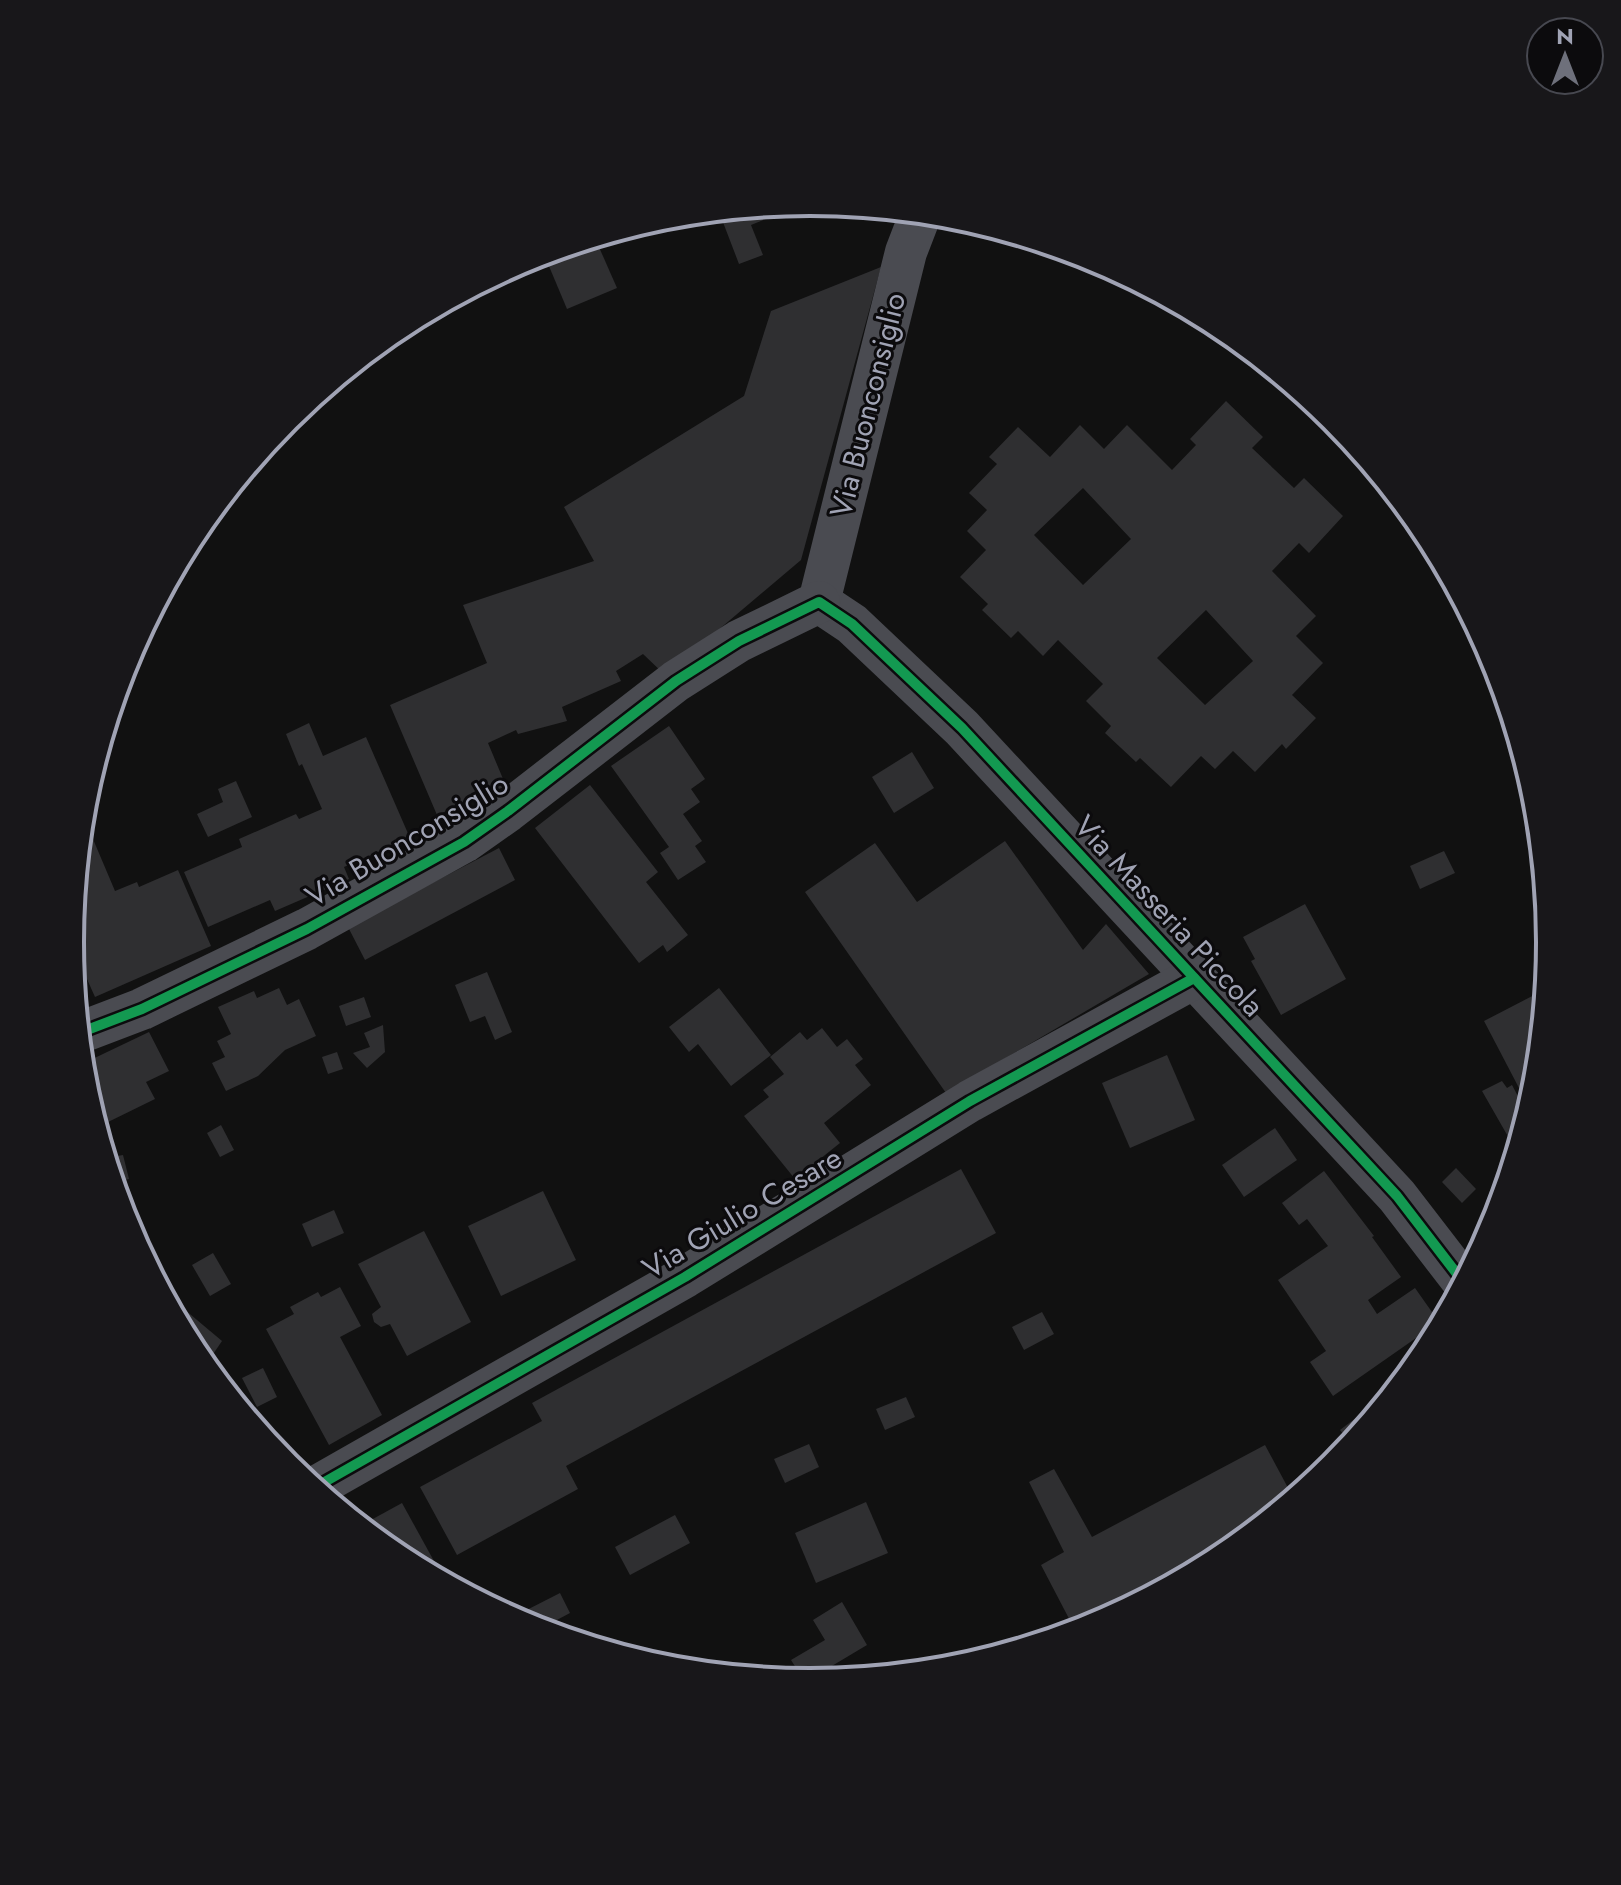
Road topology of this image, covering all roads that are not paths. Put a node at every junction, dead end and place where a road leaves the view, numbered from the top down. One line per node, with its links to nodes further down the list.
1 (917, 224): 2 (street, Via Buonconsiglio)
2 (819, 602): 3 (street, Via Masseria Piccola); 4 (street, Via Buonconsiglio)
3 (1194, 978): 5 (street, Via Masseria Piccola); 6 (street, Via Giulio Cesare)
4 (89, 1029)
5 (1457, 1274)
6 (324, 1482)

